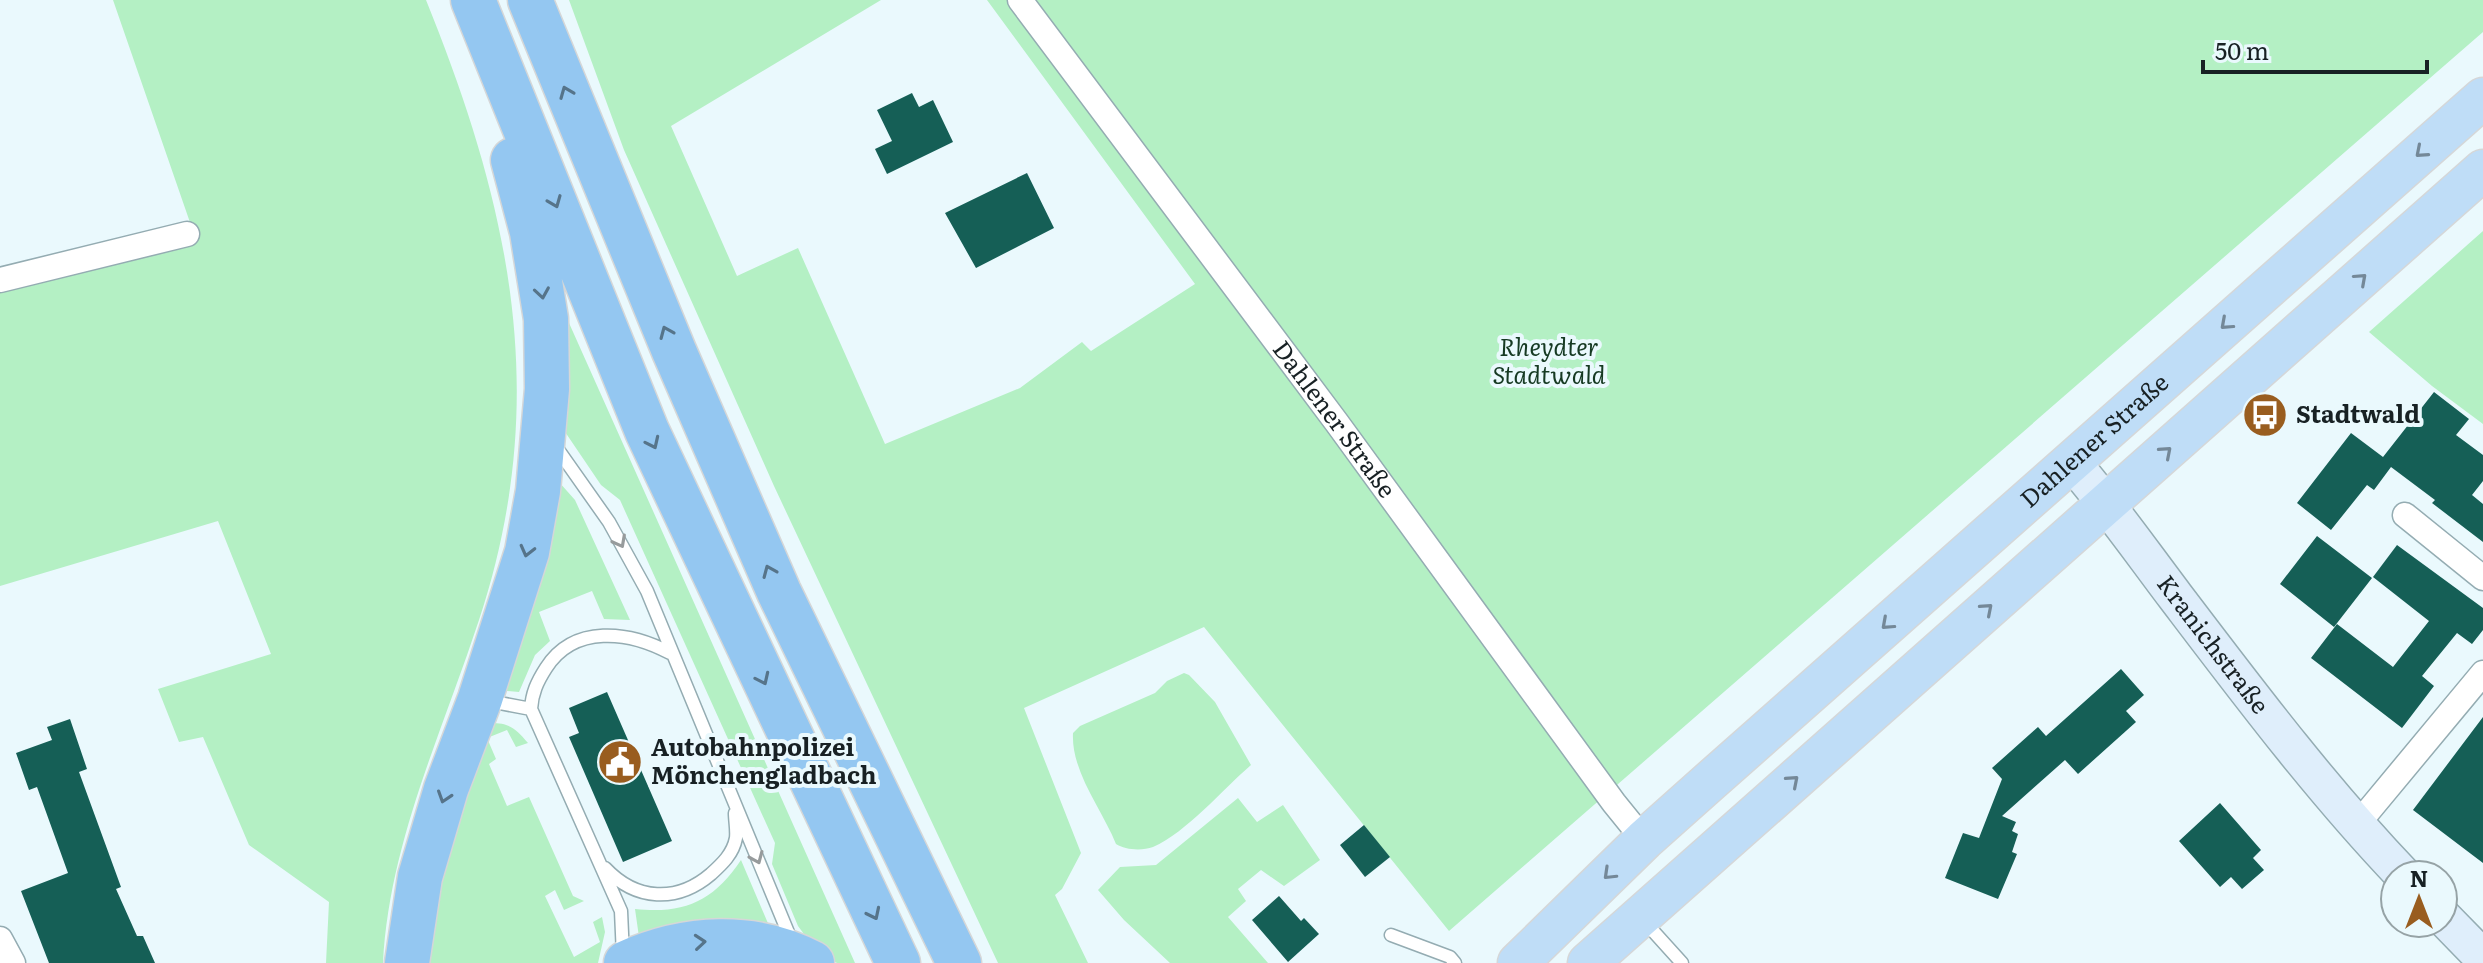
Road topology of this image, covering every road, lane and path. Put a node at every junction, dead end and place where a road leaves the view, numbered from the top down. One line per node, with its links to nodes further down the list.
1 (471, 0): 8 (highway, one-way to 8); 31 (highway, one-way to 31)
2 (530, 0): 32 (highway, one-way to 2)
3 (1020, 0): 19 (street, Dahlener Straße)
4 (2483, 98): 9 (main road, Dahlener Straße, one-way to 9)
5 (2483, 170): 10 (main road, one-way to 5)
6 (187, 234): 7 (street)
7 (0, 280)
8 (545, 432): 13 (lane, one-way to 13); 15 (highway, one-way to 15)
9 (2071, 461): 10 (street, Kranichstraße); 19 (main road, Dahlener Straße, one-way to 19)
10 (2107, 503): 18 (street, Kranichstraße); 22 (main road, one-way to 10)
11 (2405, 515): 12 (street)
12 (2483, 578)
13 (670, 653): 16 (lane); 17 (lane)
14 (2483, 673): 18 (street)
15 (480, 699): 16 (lane); 29 (highway, one-way to 29)
16 (531, 709): 21 (lane)
17 (734, 802): 21 (lane); 27 (lane, one-way to 27)
18 (2356, 826): 20 (street, Kranichstraße)
19 (1644, 840): 34 (main road, Dahlener Straße, one-way to 34)
20 (2388, 859)
21 (599, 861): 30 (lane)
22 (1639, 917): 35 (main road); 36 (lane)
23 (2459, 933): 26 (street)
24 (1391, 935): 33 (lane)
25 (0, 939): 28 (street)
26 (2483, 958)
27 (805, 959): 30 (highway, one-way to 27)
28 (13, 963)
29 (407, 963)
30 (624, 963)
31 (898, 963)
32 (959, 963)
33 (1455, 963)
34 (1518, 963)
35 (1588, 963)
36 (1682, 963)

